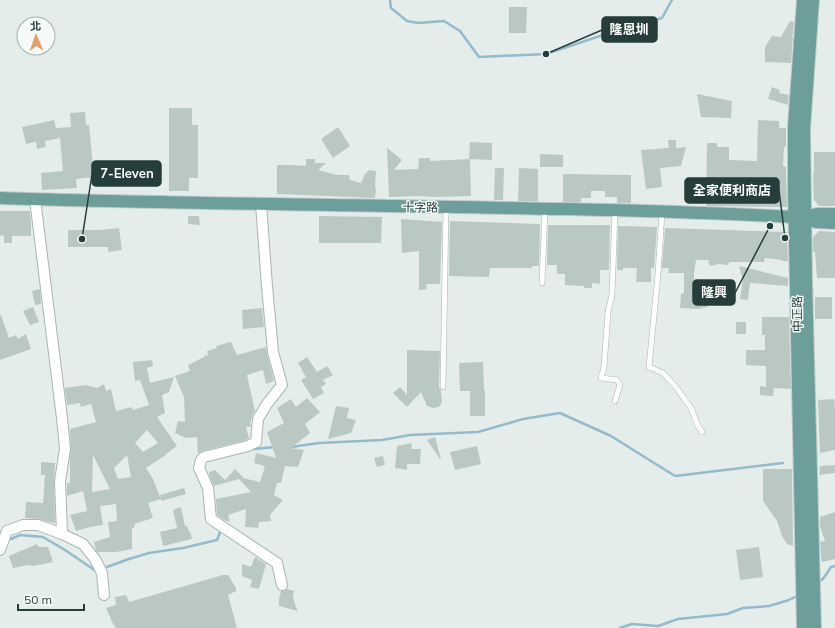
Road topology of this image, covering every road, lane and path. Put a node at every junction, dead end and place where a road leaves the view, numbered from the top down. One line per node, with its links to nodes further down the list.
1 (803, 0): 11 (main road, 中正路)
2 (813, 0): 11 (main road, 中正路)
3 (0, 198): 4 (main road, 十字路)
4 (36, 199): 5 (main road, 十字路); 17 (street)
5 (261, 204): 6 (main road, 十字路); 19 (street)
6 (446, 207): 7 (main road, 十字路); 14 (lane)
7 (545, 209): 8 (main road, 十字路); 13 (lane)
8 (615, 210): 9 (main road, 十字路); 15 (lane)
9 (662, 211): 11 (main road, 十字路); 16 (lane)
10 (835, 214): 11 (main road, 十字路)
11 (800, 217): 12 (main road, 十字路); 21 (main road, 中正路); 22 (main road, 中正路)
12 (835, 223)
13 (542, 283)
14 (442, 387)
15 (616, 401)
16 (702, 432)
17 (62, 534): 18 (street); 20 (street)
18 (0, 550)
19 (282, 585)
20 (104, 595)
21 (802, 628)
22 (814, 628)

